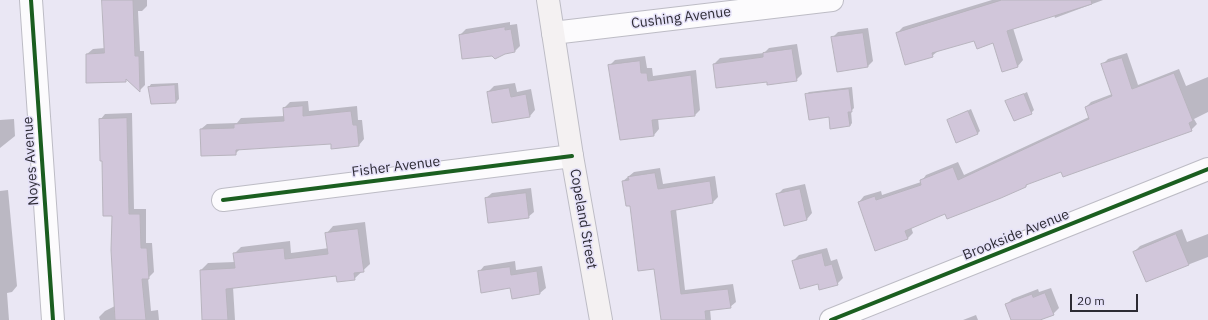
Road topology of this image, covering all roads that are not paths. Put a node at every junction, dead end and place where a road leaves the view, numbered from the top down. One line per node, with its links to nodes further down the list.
1 (31, 0): 8 (street, Noyes Avenue)
2 (548, 0): 4 (main road, Copeland Street)
3 (832, 0): 4 (street, Cushing Avenue)
4 (553, 33): 5 (main road, Copeland Street)
5 (572, 156): 7 (street, Fisher Avenue); 9 (main road, Copeland Street)
6 (1208, 169): 10 (street, Brookside Avenue)
7 (223, 200)
8 (53, 320)
9 (601, 320)
10 (831, 320)

